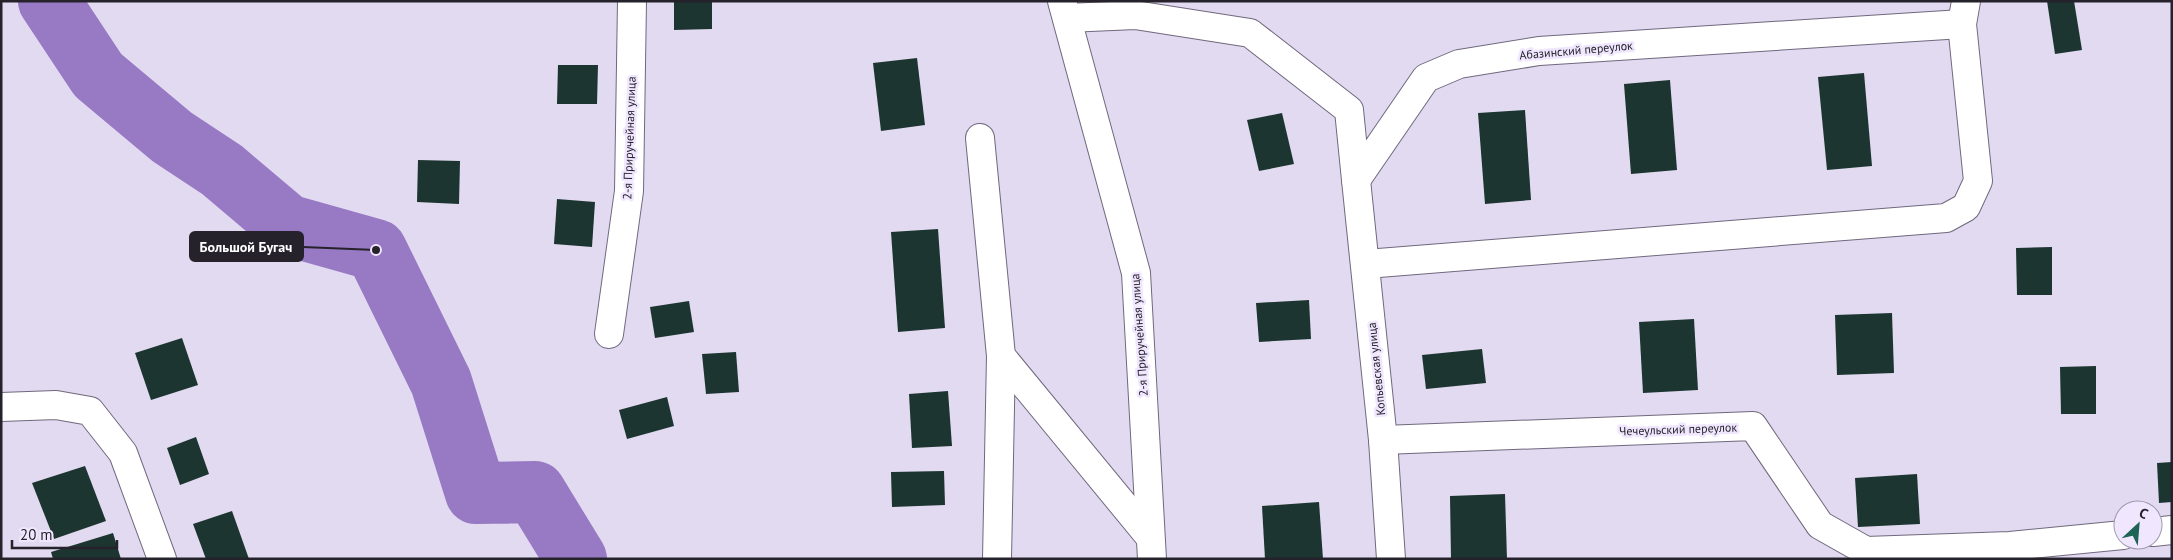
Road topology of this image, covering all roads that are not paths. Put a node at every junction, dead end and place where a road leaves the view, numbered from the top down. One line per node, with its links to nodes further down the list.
1 (632, 1): 7 (street, 2-я Приручейная улица)
2 (1065, 10): 5 (street); 12 (street, 2-я Приручейная улица)
3 (1964, 12): 5 (street, Абазинский переулок); 6 (street)
4 (980, 138): 8 (street)
5 (1356, 180): 6 (street, Копьевская улица)
6 (1366, 264): 10 (street, Копьевская улица)
7 (609, 334)
8 (1001, 356): 12 (street); 14 (street)
9 (1, 407): 13 (street)
10 (1383, 440): 11 (street, Чечеульский переулок); 15 (street, Копьевская улица)
11 (2113, 536)
12 (1151, 548)
13 (162, 559)
14 (997, 559)
15 (1392, 559)

